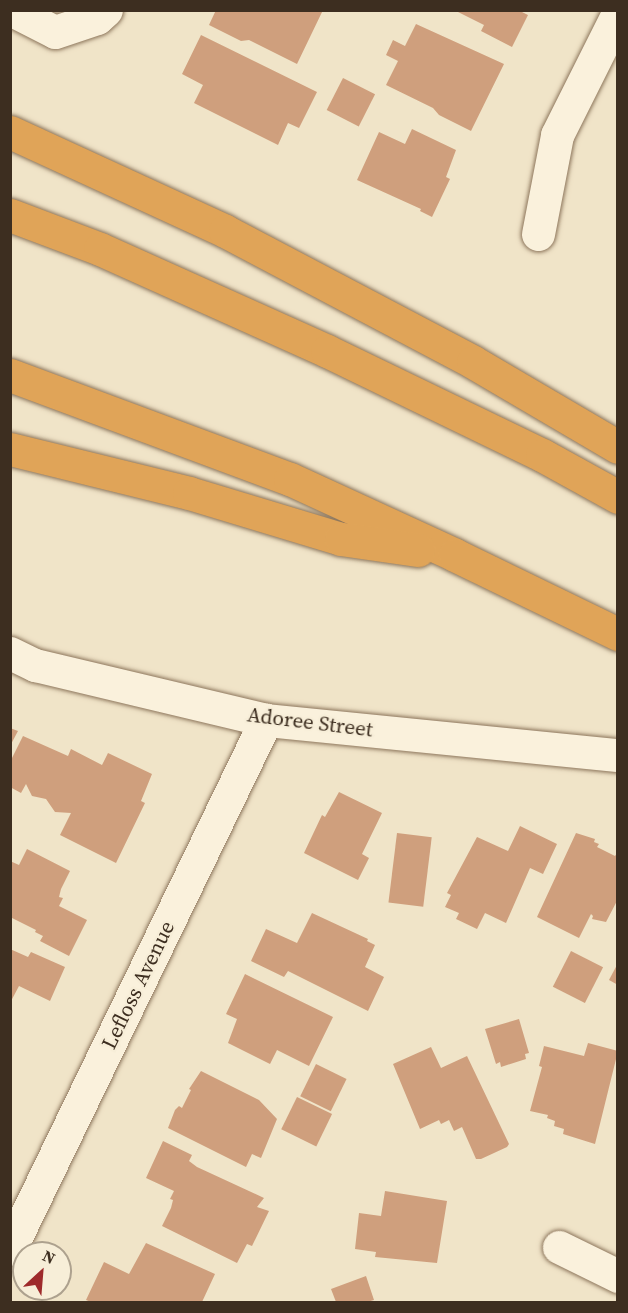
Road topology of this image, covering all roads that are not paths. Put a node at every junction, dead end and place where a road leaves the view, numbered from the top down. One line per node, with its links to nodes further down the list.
1 (12, 10): 3 (street)
2 (618, 13): 6 (street)
3 (101, 14)
4 (10, 132): 8 (highway)
5 (10, 215): 10 (highway)
6 (538, 234)
7 (10, 375): 11 (highway)
8 (618, 447)
9 (10, 449): 11 (highway)
10 (618, 497)
11 (455, 555): 12 (highway)
12 (618, 634)
13 (10, 653): 14 (street, Adoree Street)
14 (266, 720): 15 (street, Adoree Street); 17 (street, Lefloss Avenue)
15 (618, 754)
16 (559, 1247): 18 (street)
17 (10, 1249)
18 (618, 1276)

